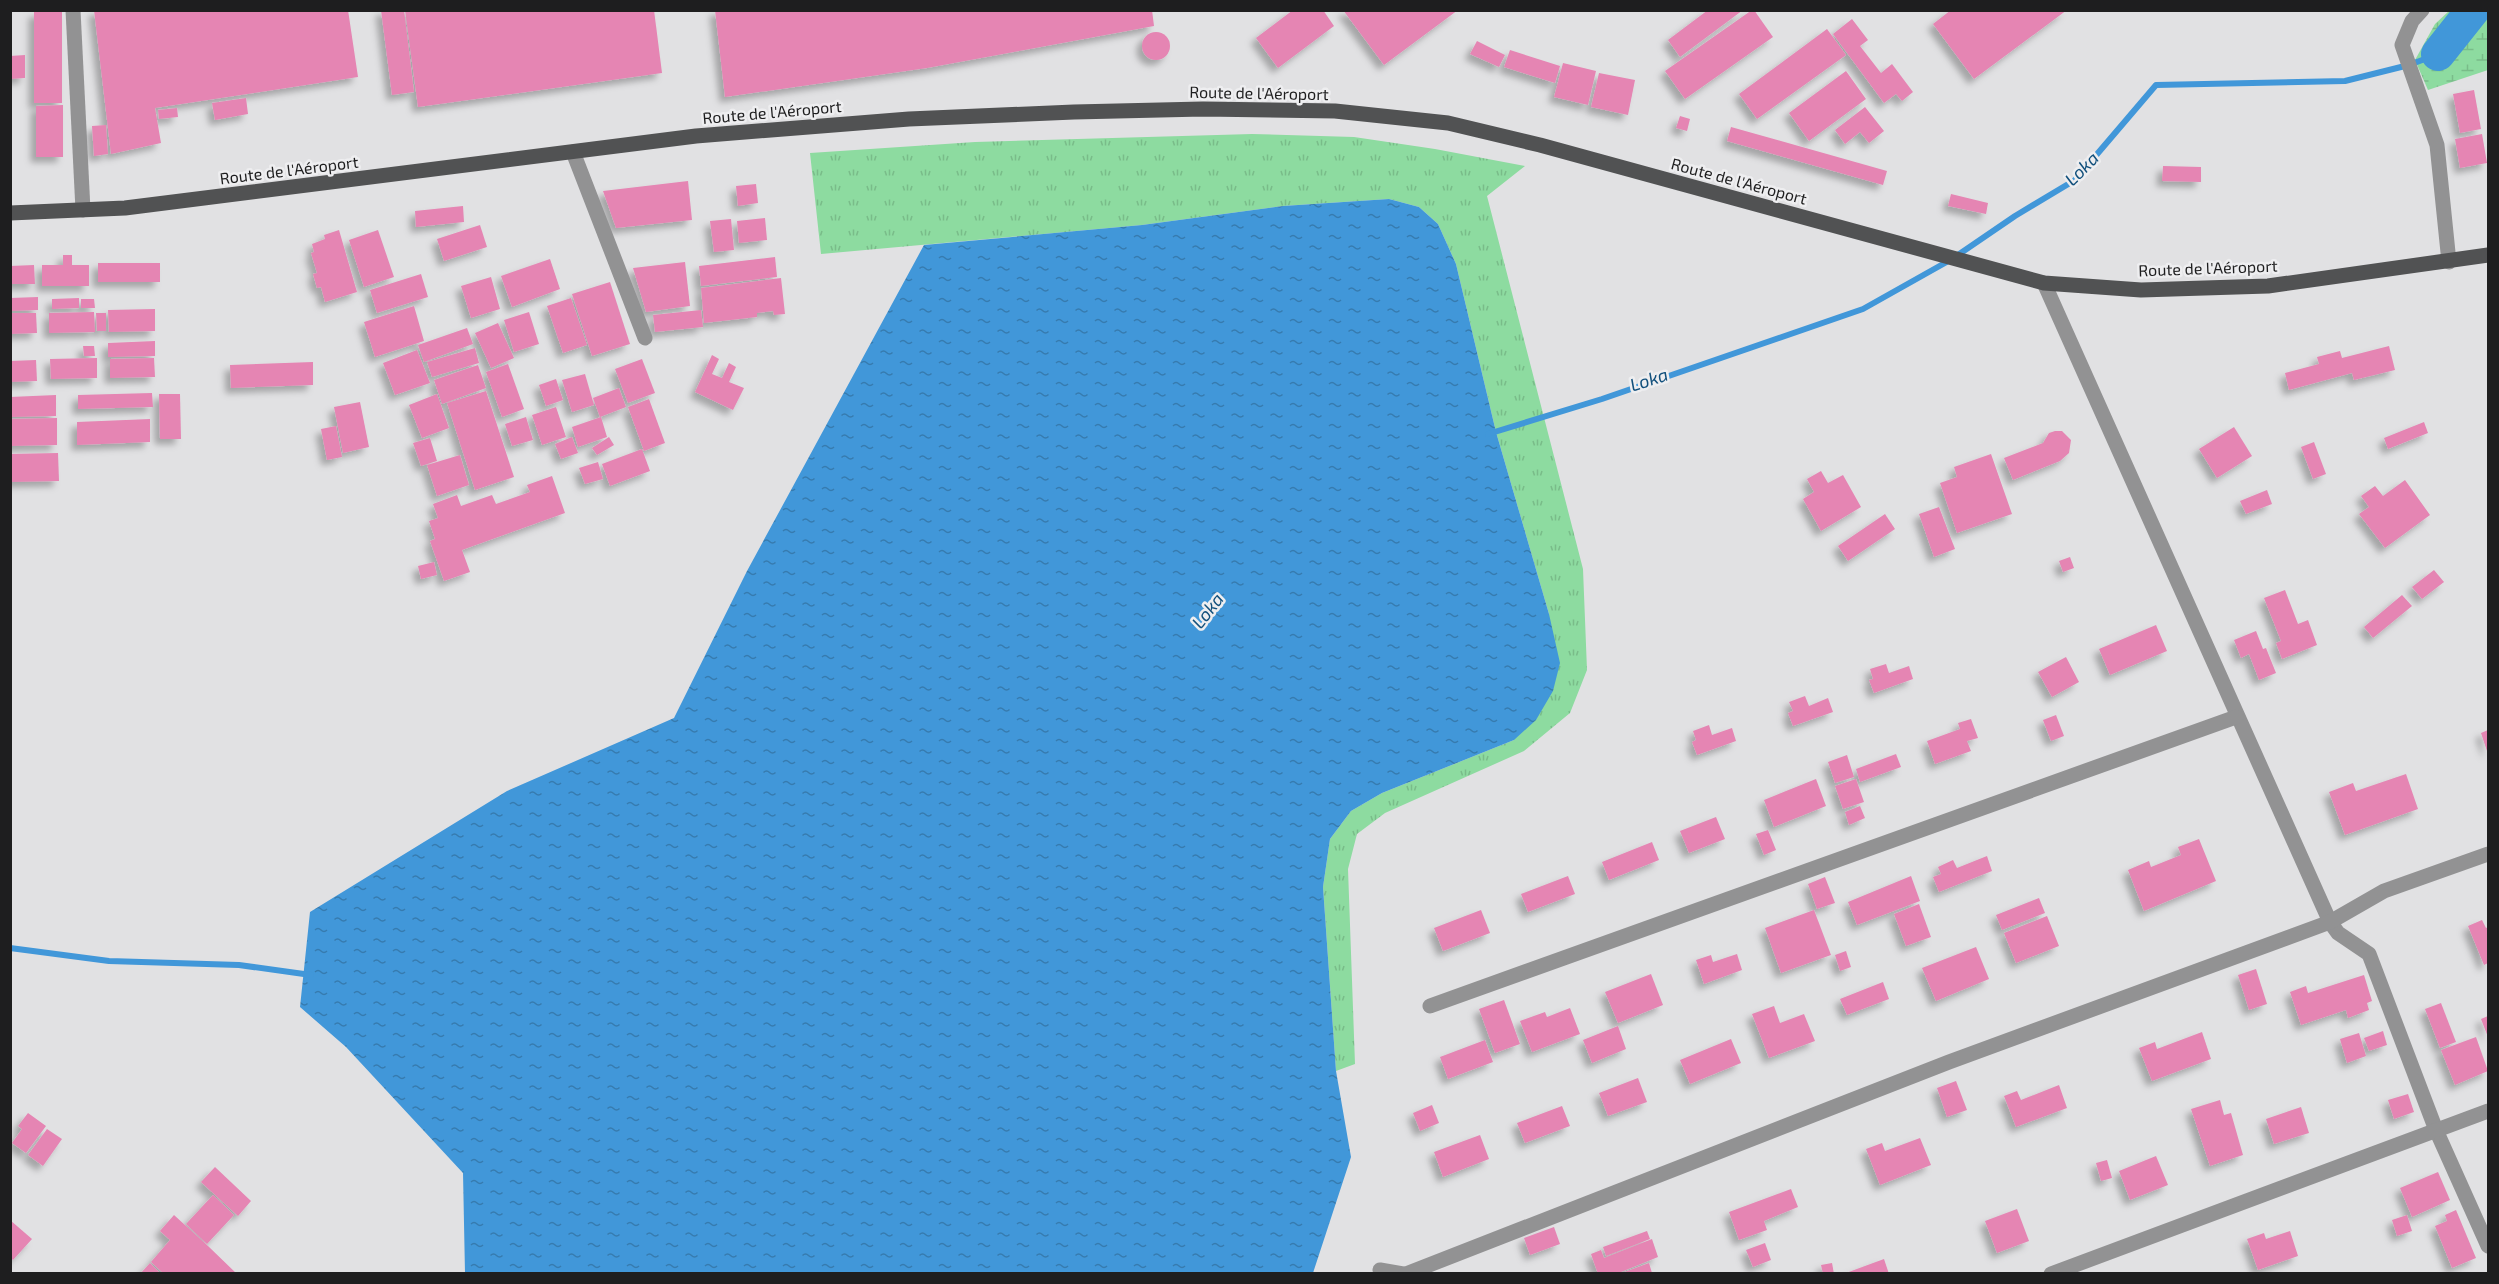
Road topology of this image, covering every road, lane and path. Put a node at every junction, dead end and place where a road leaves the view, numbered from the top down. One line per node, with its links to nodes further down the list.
1 (73, 10): 4 (street)
2 (2422, 10): 7 (street)
3 (573, 152): 4 (main road, Route de l'Aéroport); 8 (main road, Route de l'Aéroport); 9 (street)
4 (83, 210): 5 (main road, Route de l'Aéroport)
5 (10, 213)
6 (2488, 255): 7 (main road, Route de l'Aéroport)
7 (2449, 262): 8 (main road, Route de l'Aéroport)
8 (2043, 283): 10 (street)
9 (645, 338)
10 (2236, 717): 12 (street); 13 (street)
11 (2488, 854): 12 (street)
12 (2330, 922): 15 (street); 18 (street)
13 (1430, 1006)
14 (2488, 1111): 15 (street)
15 (2436, 1130): 16 (street); 19 (street)
16 (2488, 1246)
17 (1380, 1270): 18 (street)
18 (1405, 1274)
19 (2051, 1274)

